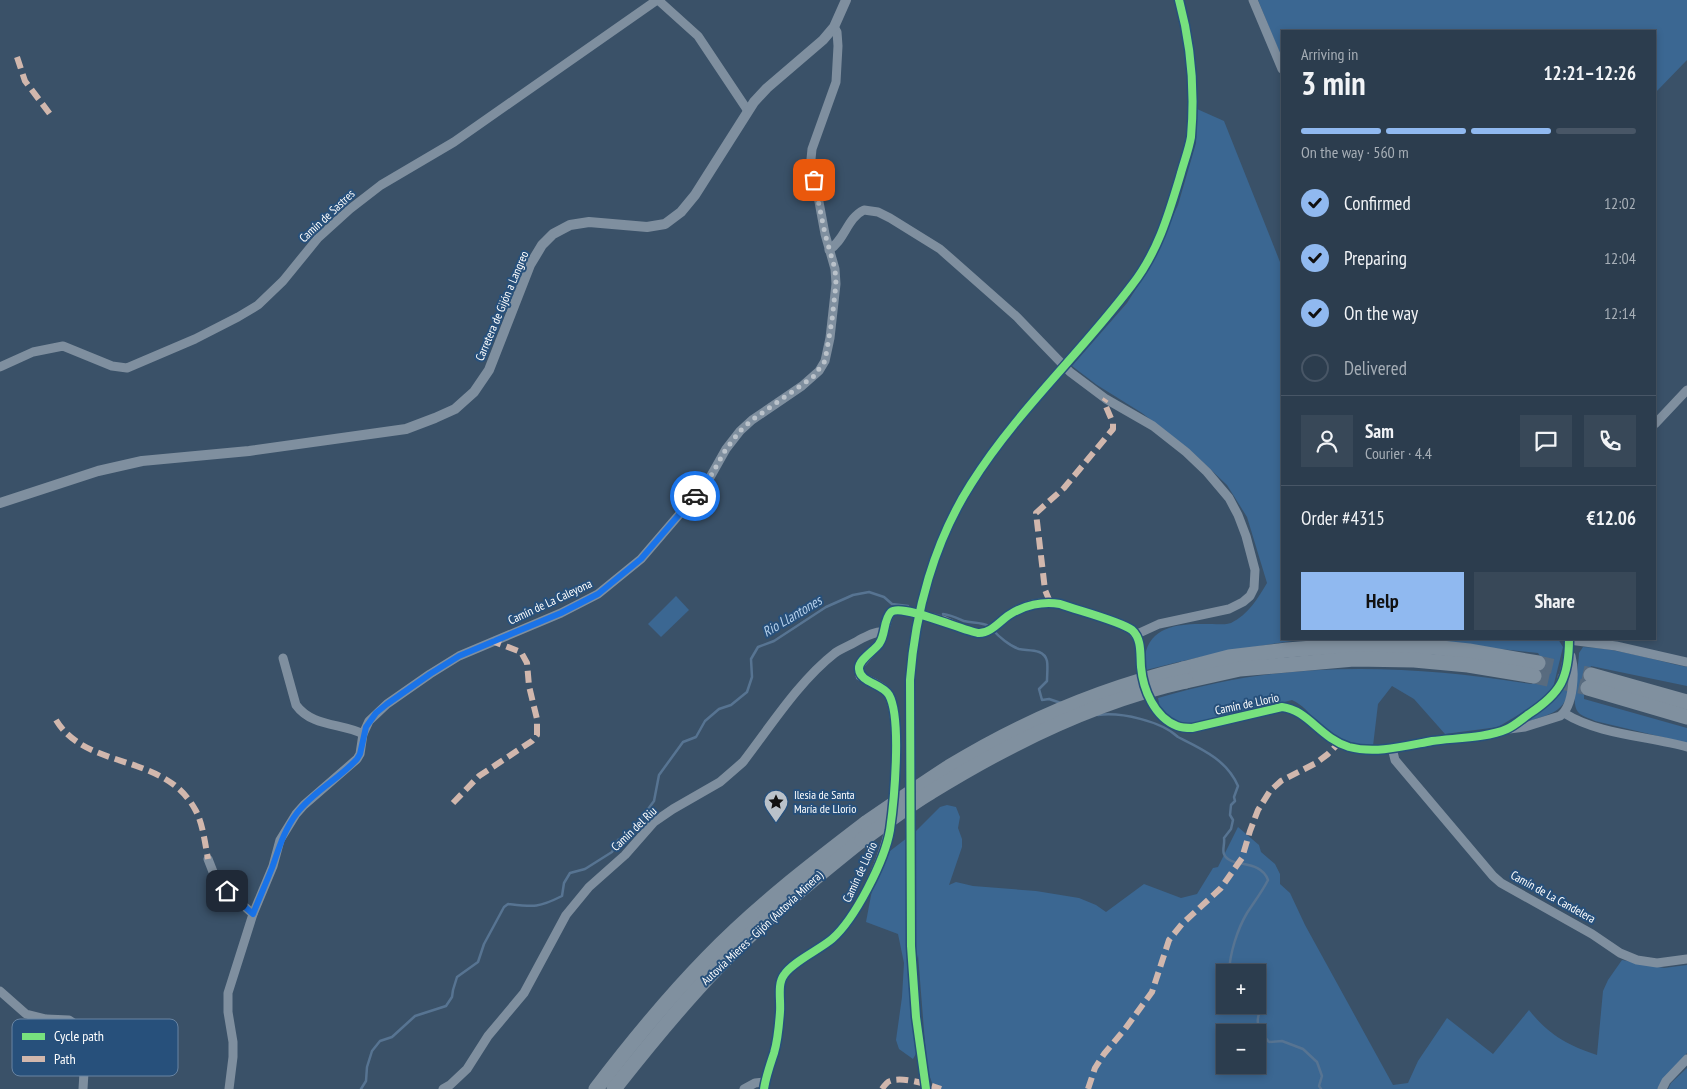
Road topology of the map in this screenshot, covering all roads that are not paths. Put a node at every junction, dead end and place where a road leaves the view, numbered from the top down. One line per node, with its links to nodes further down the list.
1 (657, 0): 6 (street); 8 (street, Camín de Sastres)
2 (846, 0): 4 (street, Carretera de Gijón a Langreo)
3 (1253, 0): 5 (street)
4 (834, 27): 6 (street, Carretera de Gijón a Langreo); 7 (street, Camín de La Caleyona)
5 (1281, 67)
6 (748, 111): 11 (street, Carretera de Gijón a Langreo)
7 (829, 250): 15 (street); 25 (street, Camín de La Caleyona)
8 (0, 367)
9 (1687, 390): 10 (street)
10 (1656, 423)
11 (0, 503)
12 (905, 612): 14 (street, Camín de Llorio)
13 (943, 620): 15 (street)
14 (884, 632): 35 (street, Camín de Llorio); 38 (street, Camín del Riu)
15 (1135, 635): 27 (street, Camín de Llorio)
16 (1569, 643): 18 (street); 22 (street); 24 (street, Camín de Llorio)
17 (283, 658): 25 (street)
18 (1687, 662)
19 (1536, 669): 20 (highway, Autovía Mieres - Gijón (Autovía Minera))
20 (1185, 675): 39 (highway, Autovía Mieres - Gijón (Autovía Minera), bridge); 40 (highway, Autovía Mieres - Gijón (Autovía Minera), bridge)
21 (1687, 702): 23 (highway)
22 (1564, 712): 24 (street, Camín de Llorio); 26 (street)
23 (1687, 717)
24 (1506, 729): 27 (street, Camín de Llorio)
25 (363, 734): 29 (street, Camín de La Caleyona)
26 (1687, 747)
27 (1392, 748): 30 (street, Camín de La Candelera)
28 (208, 859): 29 (street)
29 (253, 914): 37 (street, Camín de La Caleyona)
30 (1687, 959)
31 (0, 992): 32 (street)
32 (46, 1019)
33 (1687, 1059): 42 (street)
34 (83, 1076): 36 (street)
35 (764, 1086): 41 (street)
36 (82, 1089)
37 (229, 1089)
38 (443, 1089)
39 (596, 1089)
40 (614, 1089)
41 (744, 1089)
42 (1662, 1089)

